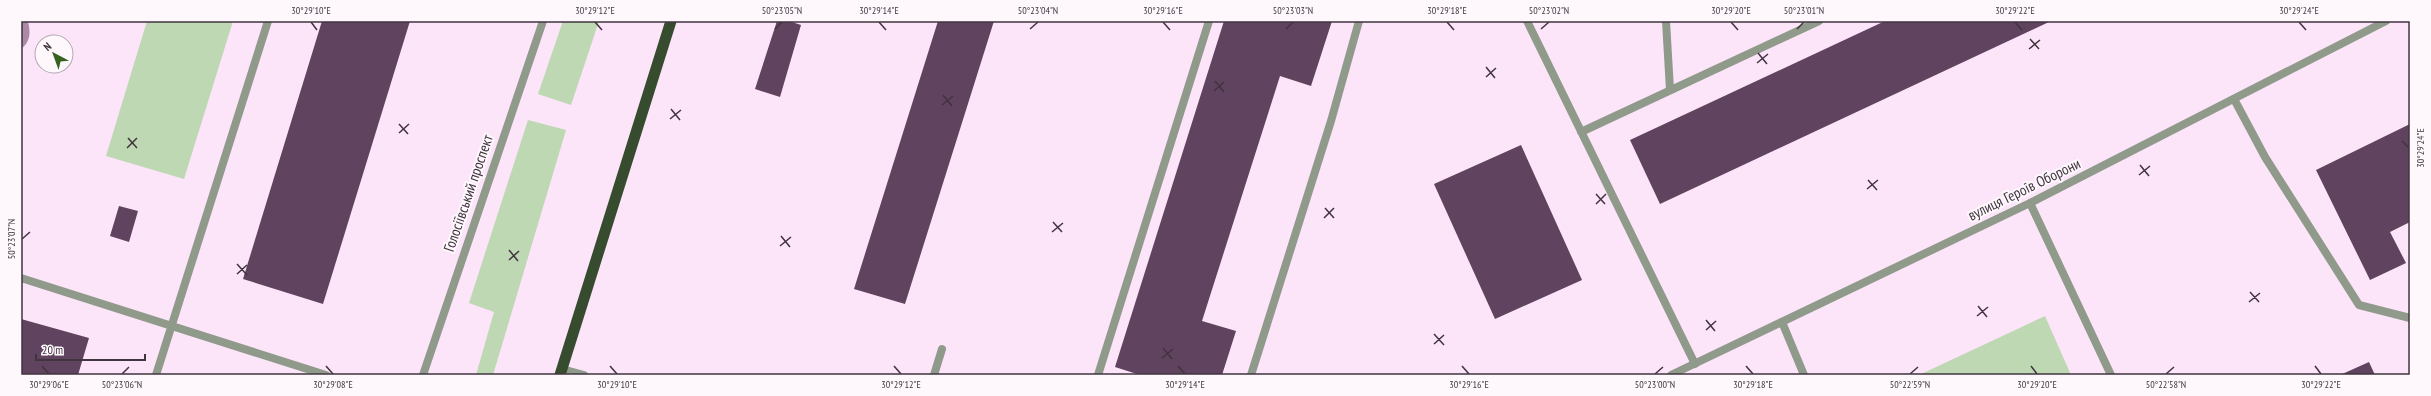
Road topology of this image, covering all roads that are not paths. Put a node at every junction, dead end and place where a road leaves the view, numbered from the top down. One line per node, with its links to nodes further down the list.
1 (268, 21): 17 (street)
2 (543, 21): 23 (street, Голосіївський проспект)
3 (671, 21): 20 (highway)
4 (1209, 21): 26 (street)
5 (1360, 21): 27 (street)
6 (1527, 21): 12 (street)
7 (1666, 21): 10 (street)
8 (1820, 21): 10 (street)
9 (2386, 21): 11 (street, вулиця Героїв Оборони)
10 (1670, 90): 12 (street)
11 (2234, 98): 13 (street, вулиця Героїв Оборони); 15 (street)
12 (1581, 132): 19 (street)
13 (2030, 203): 16 (street, вулиця Героїв Оборони); 30 (street)
14 (21, 278): 17 (street)
15 (2410, 318)
16 (1782, 322): 19 (street, вулиця Героїв Оборони); 29 (street)
17 (172, 326): 21 (street); 22 (street)
18 (942, 349): 25 (street)
19 (1694, 364): 28 (street, вулиця Героїв Оборони)
20 (561, 372): 24 (street)
21 (156, 375)
22 (326, 375)
23 (423, 375)
24 (584, 375)
25 (934, 375)
26 (1098, 375)
27 (1251, 375)
28 (1671, 375)
29 (1804, 375)
30 (2111, 375)

